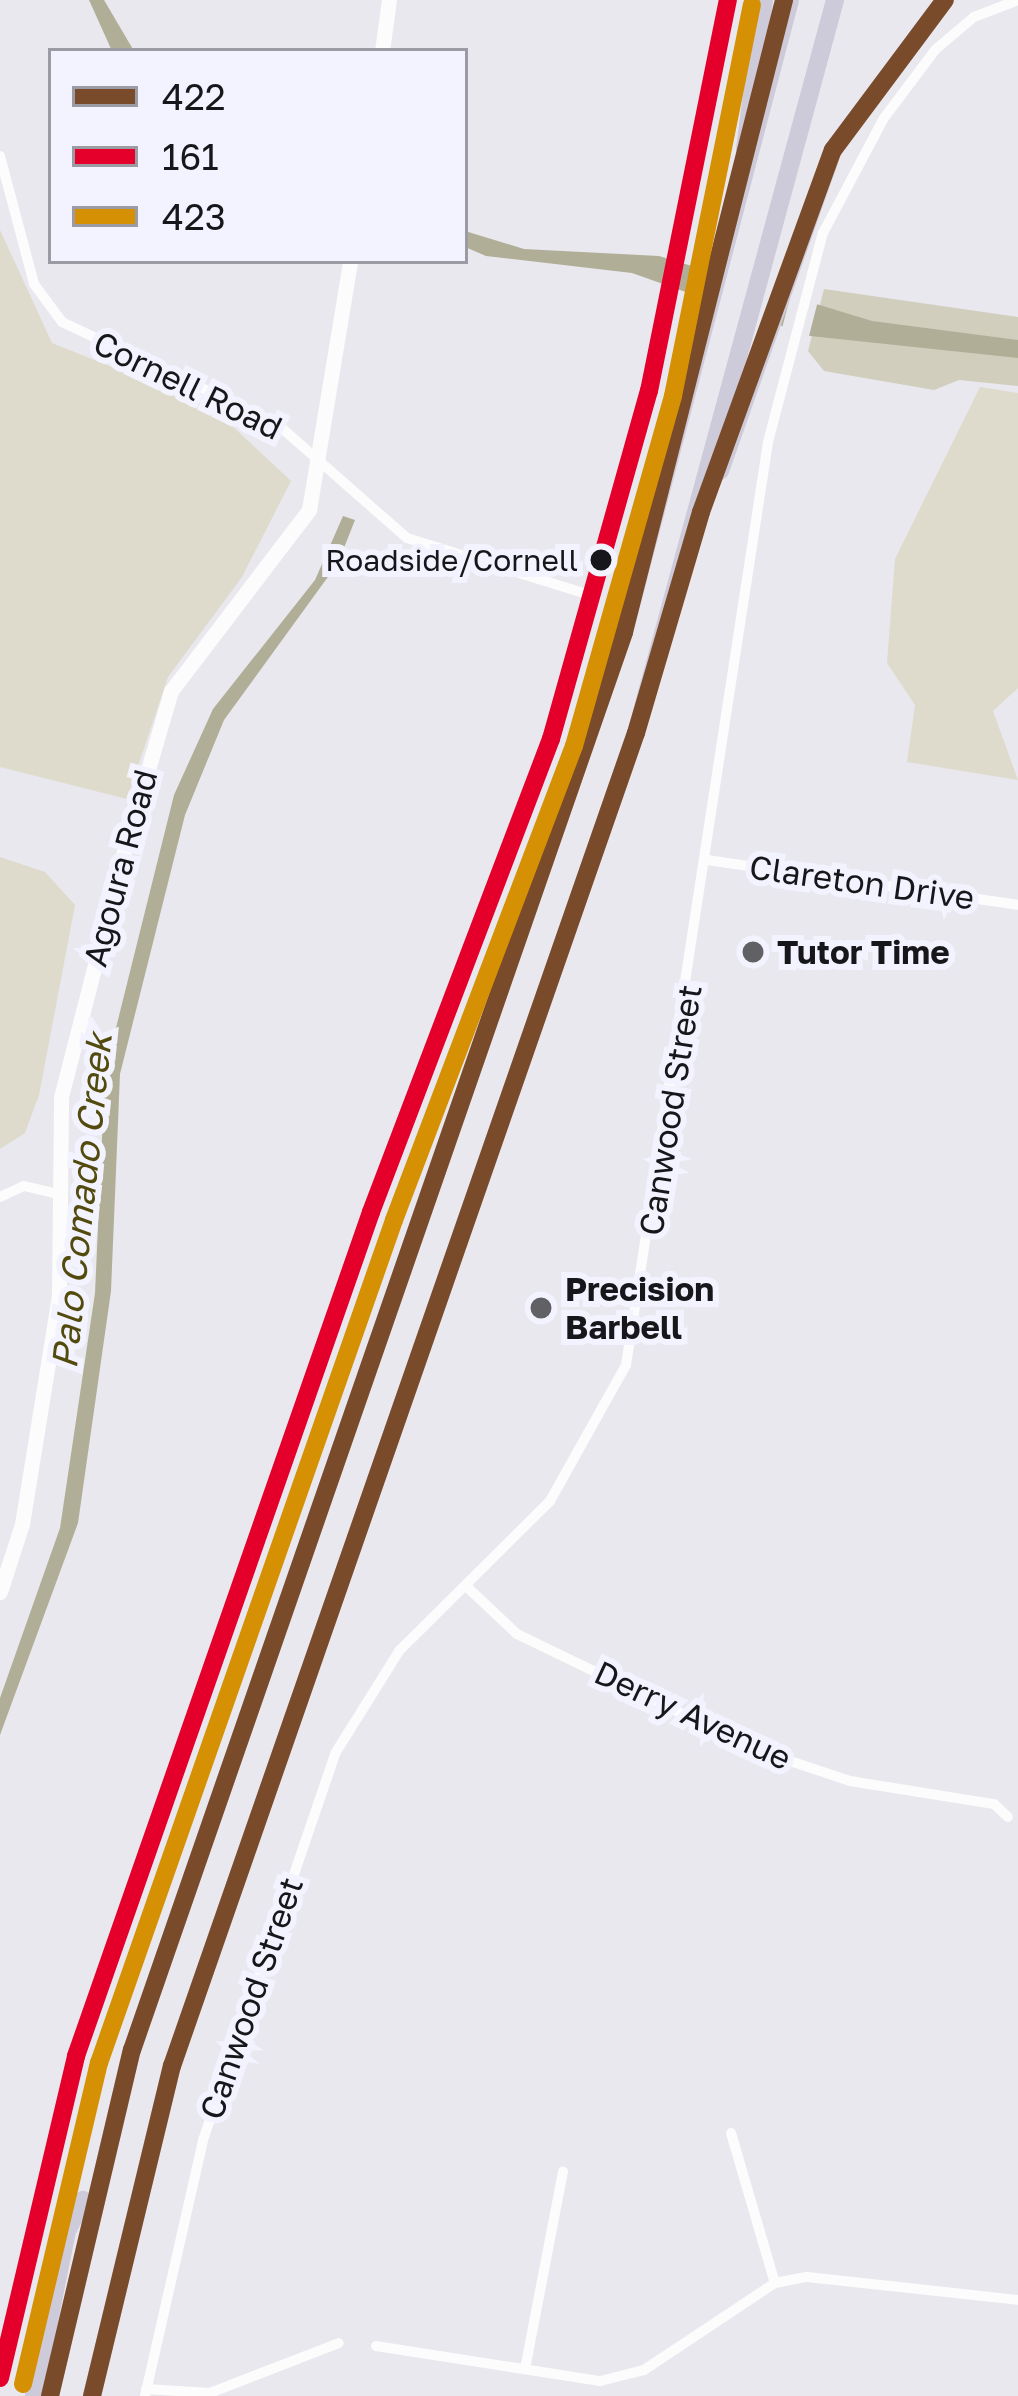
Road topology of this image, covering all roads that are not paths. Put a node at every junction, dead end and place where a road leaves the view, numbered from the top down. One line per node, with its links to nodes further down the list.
1 (379, 0): 9 (main road)
2 (389, 0): 10 (main road)
3 (728, 0): 17 (street)
4 (764, 0): 12 (highway)
5 (787, 0): 12 (highway)
6 (836, 0): 15 (highway)
7 (945, 0): 14 (highway)
8 (1018, 0): 14 (street, Canwood Street)
9 (372, 48)
10 (382, 48)
11 (0, 156): 16 (street, Cornell Road)
12 (745, 172): 27 (highway)
13 (350, 264): 16 (main road, Agoura Road)
14 (797, 281): 15 (highway); 18 (street, Canwood Street)
15 (754, 343): 37 (highway)
16 (322, 463): 17 (street, Cornell Road); 20 (main road, Agoura Road)
17 (593, 596): 33 (street)
18 (707, 860): 19 (street, Clareton Drive); 22 (street, Canwood Street)
19 (1018, 905)
20 (59, 1194): 21 (street); 23 (main road, Agoura Road)
21 (0, 1196)
22 (466, 1586): 24 (street, Derry Avenue); 34 (street, Canwood Street)
23 (0, 1592)
24 (1008, 1817)
25 (731, 2133): 28 (street)
26 (563, 2172): 32 (street)
27 (94, 2180): 35 (highway); 36 (highway)
28 (775, 2283): 29 (street); 32 (street)
29 (1018, 2300)
30 (339, 2343): 34 (street)
31 (376, 2346): 32 (street)
32 (525, 2369)
33 (0, 2378)
34 (145, 2393)
35 (34, 2396)
36 (50, 2396)
37 (92, 2396)

